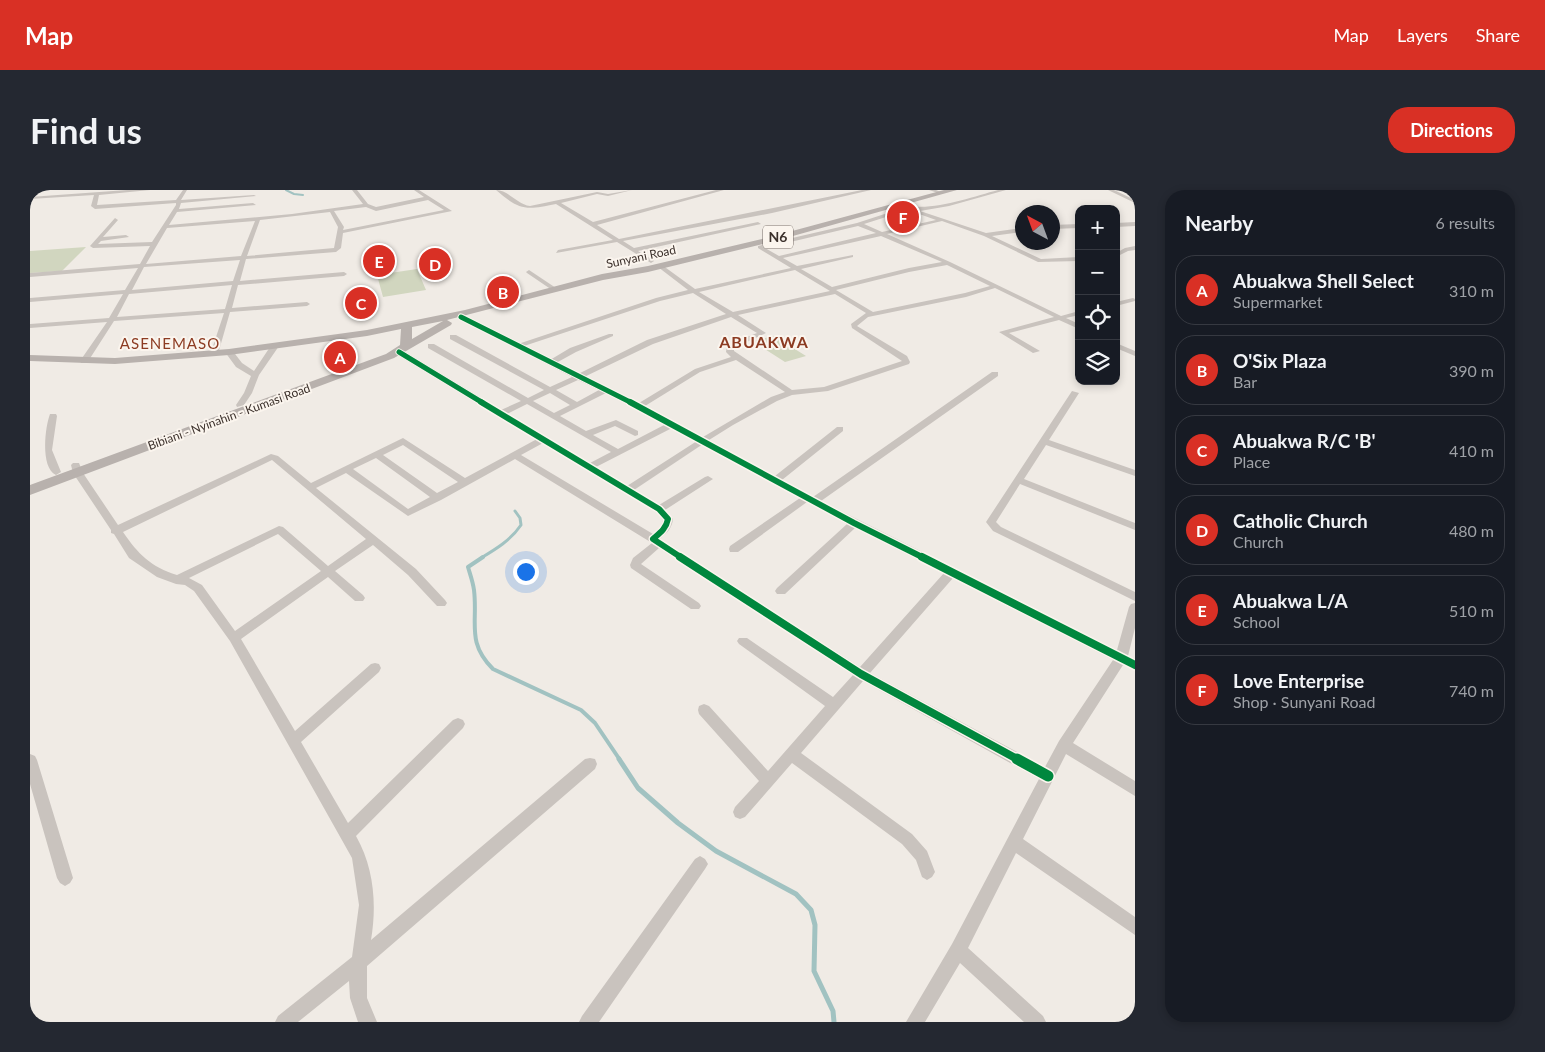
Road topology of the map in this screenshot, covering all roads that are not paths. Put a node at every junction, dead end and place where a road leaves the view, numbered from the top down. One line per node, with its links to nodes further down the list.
1 (148, 190): 15 (street)
2 (184, 190): 19 (street)
3 (354, 190): 23 (street)
4 (416, 190): 18 (street)
5 (511, 190): 12 (street)
6 (630, 190): 21 (street)
7 (722, 190): 30 (street)
8 (869, 190): 44 (street)
9 (953, 190): 14 (main road, Sunyani Road / N6)
10 (1004, 190): 24 (street)
11 (1110, 190): 20 (street)
12 (500, 191): 21 (street)
13 (924, 191): 14 (street); 54 (main road, Sunyani Road / N6)
14 (941, 193): 57 (main road, Sunyani Road / N6)
15 (96, 194): 17 (street); 19 (street)
16 (254, 196): 19 (street)
17 (30, 198)
18 (428, 198): 23 (street); 39 (street)
19 (178, 202): 26 (street)
20 (1135, 202)
21 (558, 203): 30 (street)
22 (253, 205): 26 (street)
23 (366, 205): 25 (street)
24 (909, 208): 29 (street); 32 (street)
25 (331, 210): 27 (street); 39 (street)
26 (175, 211): 35 (street)
27 (258, 219): 35 (street); 52 (street)
28 (115, 220): 43 (street)
29 (941, 220): 40 (street); 41 (street)
30 (593, 224): 44 (street)
31 (758, 224): 47 (street)
32 (859, 224): 40 (street); 51 (street)
33 (1135, 224): 34 (street)
34 (1120, 225)
35 (165, 226): 45 (street)
36 (1075, 226): 37 (street)
37 (1060, 227)
38 (1015, 231): 41 (street)
39 (341, 232): 52 (street)
40 (879, 234): 51 (street); 55 (street)
41 (986, 235): 53 (street)
42 (126, 236): 43 (street)
43 (100, 238): 45 (street)
44 (618, 240): 47 (street); 48 (street)
45 (154, 244): 56 (street)
46 (1135, 248): 49 (street)
47 (633, 250): 54 (street)
48 (558, 252)
49 (1120, 253)
50 (851, 256): 58 (street)
51 (778, 258): 58 (street)
52 (243, 259): 56 (street); 63 (street)
53 (1075, 259)
54 (651, 261): 62 (main road, Sunyani Road / N6)
55 (948, 263): 64 (street); 67 (street)
56 (142, 266): 61 (street); 68 (street)
57 (660, 266): 62 (main road, Sunyani Road / N6); 66 (street)
58 (796, 268): 66 (street); 67 (street)
59 (529, 272): 65 (street)
60 (344, 274): 63 (street)
61 (30, 276)
62 (602, 278): 65 (main road, N6)
63 (236, 282): 68 (street); 73 (street)
64 (996, 286): 74 (street); 78 (street)
65 (554, 289): 75 (main road, N6)
66 (692, 290): 76 (street); 87 (street)
67 (834, 291): 74 (street); 76 (street)
68 (126, 292): 69 (street); 79 (street)
69 (30, 300)
70 (1132, 300): 71 (street)
71 (1120, 303)
72 (307, 304): 73 (street)
73 (228, 311): 79 (street); 90 (street)
74 (871, 312): 103 (street)
75 (466, 314): 84 (main road, N6); 84 (main road); 87 (street)
76 (733, 314): 94 (street); 99 (street)
77 (1075, 314): 78 (street)
78 (1061, 318): 80 (street); 89 (street)
79 (111, 321): 81 (street); 95 (street)
80 (1075, 325)
81 (30, 326)
82 (611, 335): 96 (street)
83 (453, 337): 100 (street)
84 (401, 338): 85 (main road); 106 (main road, Bibiani - Nyinahin - Kumasi Road); 108 (street); 122 (main road, Bibiani - Nyinahin - Kumasi Road)
85 (275, 346): 91 (main road); 98 (street)
86 (431, 346): 104 (street)
87 (518, 346): 96 (street)
88 (1120, 347): 92 (street)
89 (1036, 351)
90 (215, 352): 91 (main road); 95 (main road)
91 (229, 352): 98 (street)
92 (1135, 354)
93 (30, 358): 95 (main road)
94 (737, 358): 103 (street); 107 (street)
95 (84, 361)
96 (550, 363): 99 (street)
97 (995, 374): 135 (street)
98 (255, 375): 106 (street)
99 (578, 377): 100 (street); 101 (street)
100 (548, 389): 104 (street); 105 (street)
101 (606, 390): 105 (street); 107 (street)
102 (1075, 393): 117 (street)
103 (791, 394): 116 (street)
104 (527, 400): 108 (street); 110 (street)
105 (575, 404): 110 (street)
106 (240, 405): 122 (main road, Bibiani - Nyinahin - Kumasi Road)
107 (639, 406): 111 (street)
108 (500, 414): 115 (street)
109 (53, 416): 124 (street)
110 (554, 416): 114 (street)
111 (673, 424): 116 (street); 118 (street)
112 (840, 429): 127 (street)
113 (635, 433): 114 (street)
114 (586, 434): 118 (street)
115 (542, 440): 120 (street); 121 (street)
116 (703, 440): 127 (street); 133 (street)
117 (1044, 441): 125 (street); 128 (street)
118 (617, 452): 121 (street)
119 (376, 454): 123 (street); 130 (street); 134 (street)
120 (515, 455): 130 (street); 141 (street)
121 (589, 467): 133 (street)
122 (77, 469): 124 (main road, Bibiani - Nyinahin - Kumasi Road); 132 (main road, Bibiani - Nyinahin - Kumasi Road); 139 (street)
123 (346, 469): 131 (street); 134 (street)
124 (56, 472): 129 (main road, Bibiani - Nyinahin - Kumasi Road)
125 (1135, 473)
126 (708, 479): 136 (street)
127 (776, 480): 135 (street)
128 (1019, 480): 138 (street); 147 (street)
129 (30, 482)
130 (465, 482): 134 (street)
131 (310, 488): 139 (street); 140 (street)
132 (30, 490)
133 (627, 490): 136 (street)
134 (438, 498)
135 (811, 499): 137 (street); 142 (street)
136 (659, 510): 141 (street)
137 (854, 524): 144 (street); 146 (street)
138 (1135, 527)
139 (115, 530): 145 (street)
140 (372, 540): 143 (street); 149 (street)
141 (656, 541): 150 (street); 157 (street)
142 (734, 549)
143 (327, 572): 145 (street); 148 (street); 152 (street)
144 (952, 572): 154 (street); 157 (street)
145 (176, 580): 152 (street)
146 (782, 591)
147 (1135, 597)
148 (358, 598)
149 (441, 603)
150 (696, 606)
151 (1135, 607): 154 (street)
152 (234, 638): 161 (street)
153 (743, 641): 158 (street)
154 (1122, 658): 155 (street); 162 (street)
155 (1135, 665)
156 (375, 668): 161 (street)
157 (861, 674): 158 (street); 166 (street)
158 (834, 705): 163 (street)
159 (704, 710): 167 (street)
160 (458, 724): 170 (street)
161 (293, 741): 170 (street)
162 (1064, 745): 166 (street); 168 (street)
163 (791, 754): 167 (street); 173 (street)
164 (30, 760): 174 (street)
165 (590, 764): 177 (street)
166 (1048, 776): 171 (street)
167 (768, 781): 169 (street)
168 (1135, 789)
169 (740, 812)
170 (347, 834): 177 (street)
171 (1014, 842): 175 (street); 176 (street)
172 (700, 864): 180 (street)
173 (927, 872)
174 (65, 878)
175 (1135, 927)
176 (958, 950): 181 (street); 182 (street)
177 (360, 961): 178 (street); 179 (street)
178 (284, 1022)
179 (368, 1022)
180 (588, 1022)
181 (915, 1022)
182 (1037, 1022)

